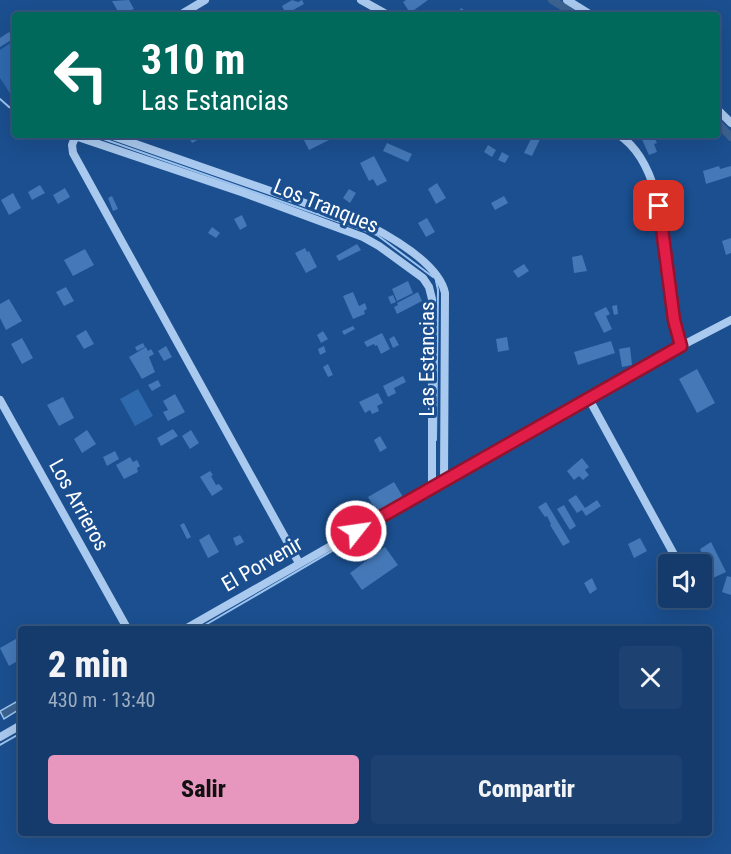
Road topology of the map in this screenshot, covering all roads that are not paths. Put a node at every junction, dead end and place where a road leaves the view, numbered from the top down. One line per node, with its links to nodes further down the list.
1 (205, 0): 4 (street)
2 (361, 0): 5 (street)
3 (567, 0): 6 (street)
4 (185, 12)
5 (383, 12)
6 (586, 12)
7 (720, 112): 8 (street)
8 (731, 123)
9 (74, 138): 22 (street, Los Tranques)
10 (81, 138): 14 (street, Los Tranques)
11 (119, 138): 13 (street, Las Estancias)
12 (623, 138): 16 (street)
13 (344, 217): 14 (street); 19 (street, Las Estancias)
14 (340, 228): 20 (street, Los Tranques)
15 (731, 320): 16 (street, El Porvenir)
16 (681, 346): 17 (street, El Porvenir)
17 (589, 399): 19 (street, El Porvenir); 21 (street)
18 (0, 400): 23 (street, Los Arrieros)
19 (444, 481): 20 (street, El Porvenir)
20 (432, 488): 22 (street, El Porvenir)
21 (673, 554)
22 (299, 563): 24 (street, El Porvenir)
23 (126, 626)
24 (190, 626)
25 (18, 726): 26 (street)
26 (0, 737)

